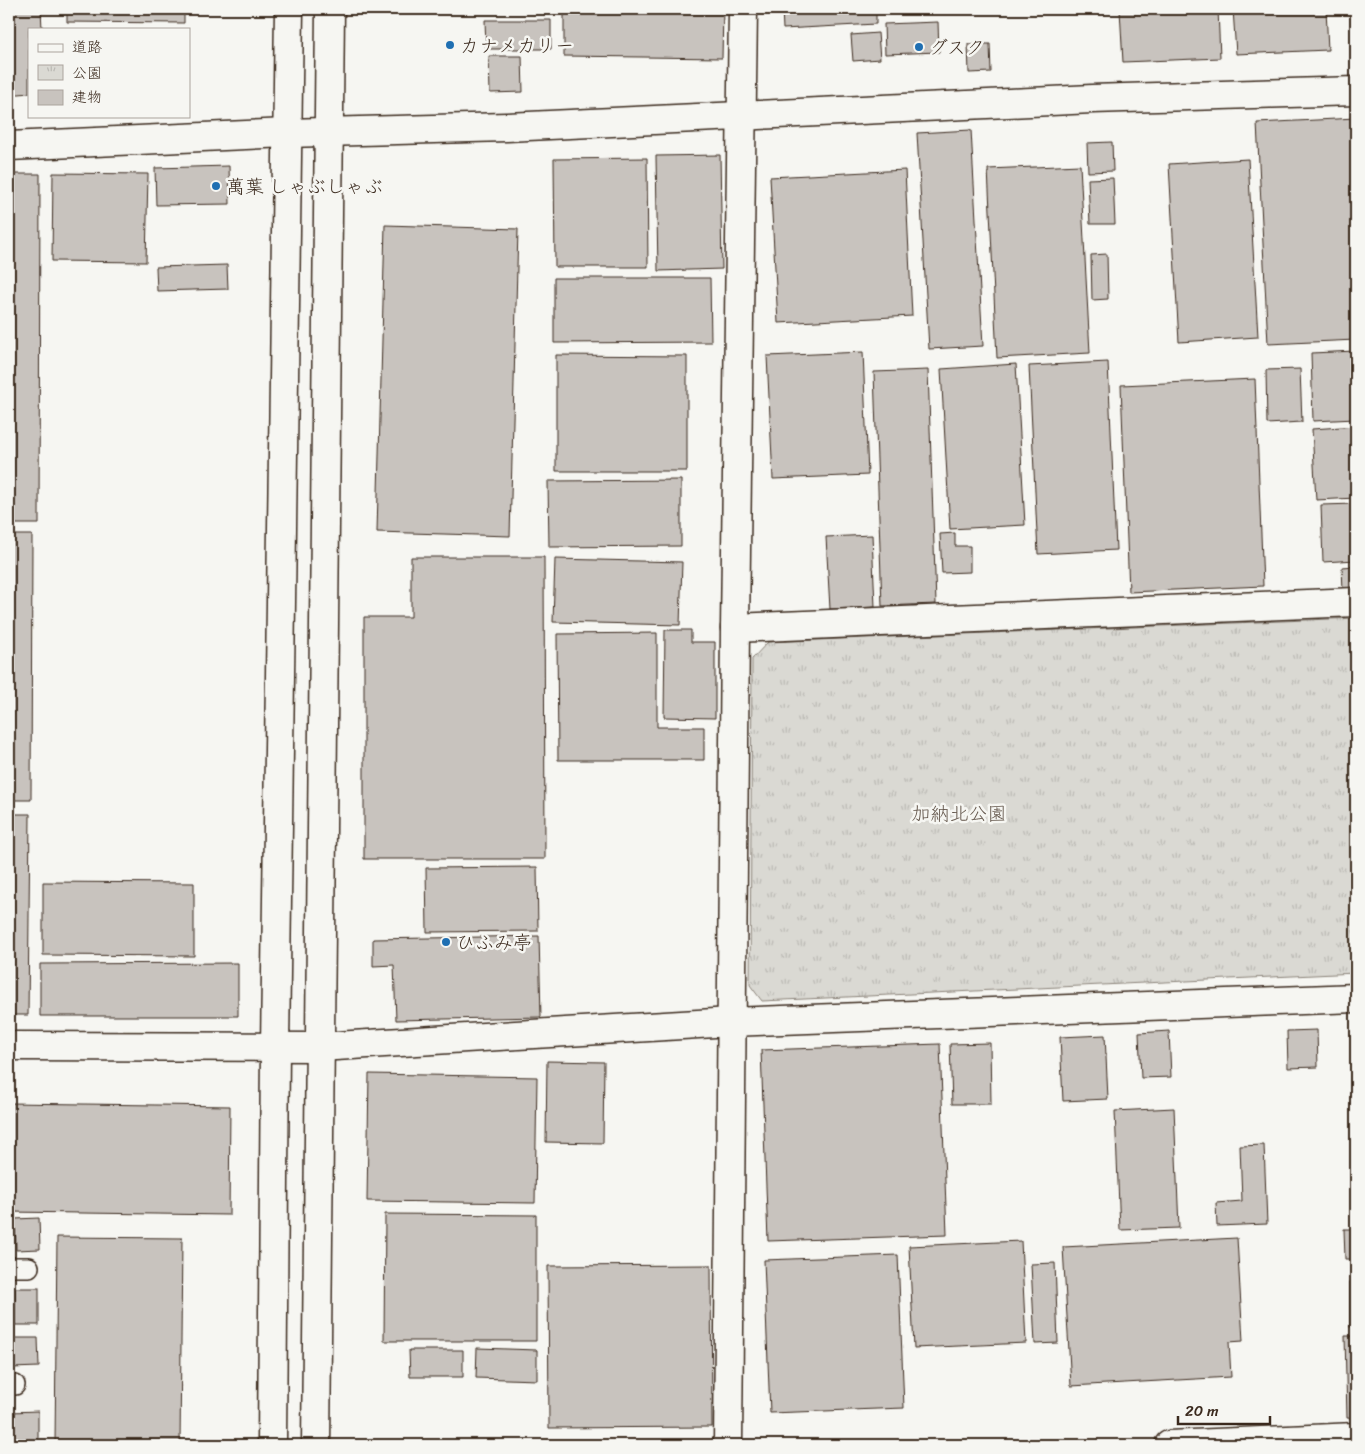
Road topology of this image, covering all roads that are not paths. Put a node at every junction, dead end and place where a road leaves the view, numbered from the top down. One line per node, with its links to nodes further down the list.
1 (289, 9): 7 (street)
2 (330, 9): 6 (street)
3 (743, 9): 5 (street)
4 (1356, 91): 5 (street)
5 (741, 116): 6 (street); 10 (street)
6 (329, 133): 7 (street); 15 (street)
7 (287, 134): 8 (street); 14 (street)
8 (9, 146)
9 (1356, 602): 10 (street)
10 (735, 628): 12 (street)
11 (1356, 998): 12 (street)
12 (732, 1022): 15 (street); 21 (street)
13 (9, 1046): 14 (street)
14 (275, 1047): 15 (street); 19 (street)
15 (320, 1047): 20 (street)
16 (9, 1267): 17 (lane)
17 (29, 1267)
18 (1356, 1437): 22 (street)
19 (272, 1445)
20 (316, 1445)
21 (728, 1445)
22 (1169, 1445)

